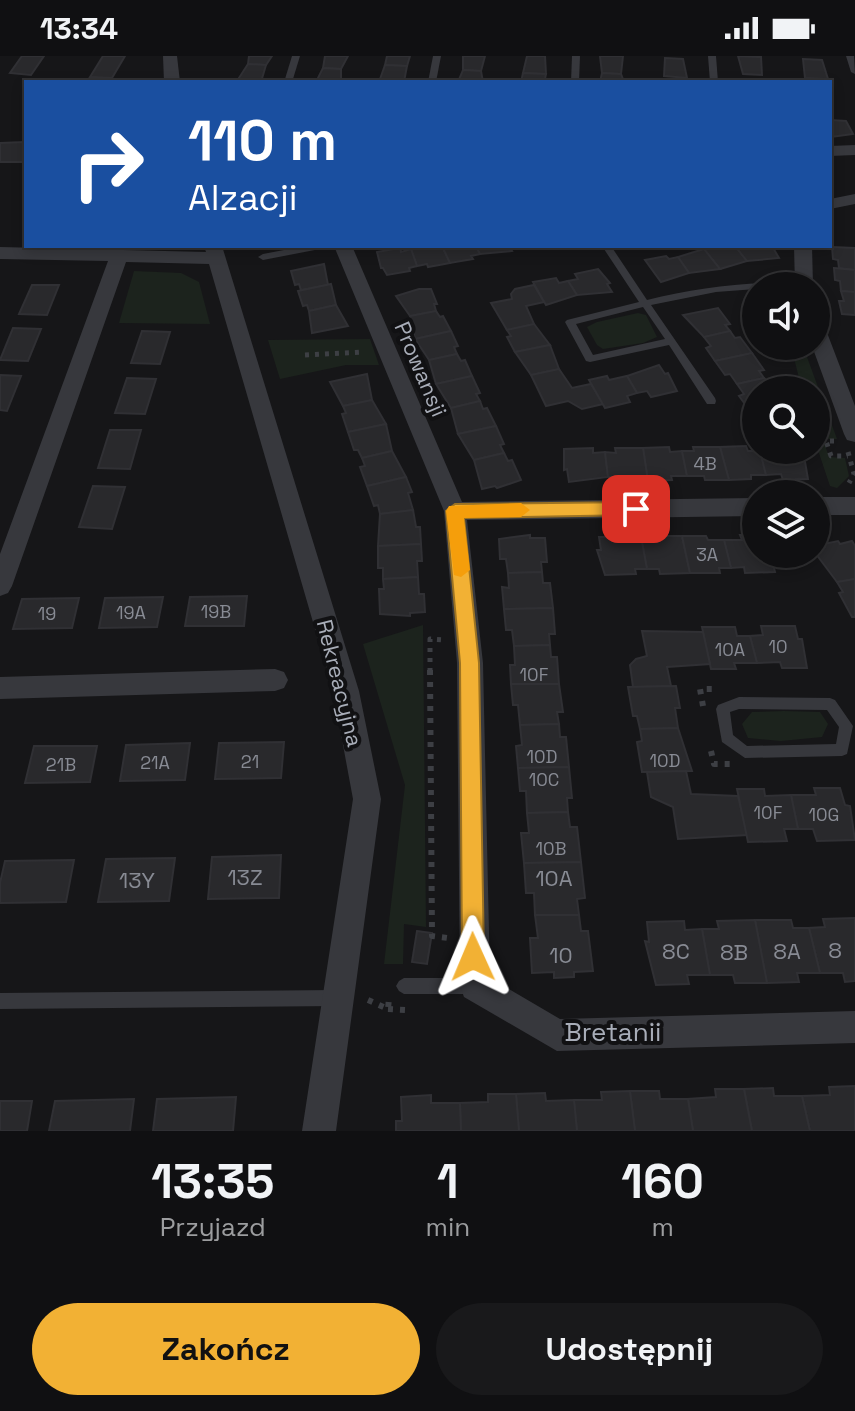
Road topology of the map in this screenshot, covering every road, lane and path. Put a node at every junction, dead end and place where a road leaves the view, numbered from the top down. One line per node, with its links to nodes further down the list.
1 (170, 56): 9 (street)
2 (296, 56): 8 (lane)
3 (437, 56): 10 (lane)
4 (576, 56): 11 (lane)
5 (712, 56): 12 (lane)
6 (850, 56): 7 (lane)
7 (855, 72)
8 (289, 79)
9 (172, 80)
10 (432, 80)
11 (575, 80)
12 (714, 80)
13 (855, 150): 14 (street)
14 (832, 151)
15 (855, 199): 16 (street)
16 (832, 201)
17 (310, 248): 24 (lane)
18 (344, 248): 37 (street, Prowansji)
19 (607, 248): 27 (lane)
20 (803, 248): 25 (street)
21 (215, 252): 23 (street); 46 (street, Rekreacyjna)
22 (0, 253): 23 (street)
23 (119, 255): 38 (street)
24 (263, 257)
25 (804, 272)
26 (742, 285): 27 (lane)
27 (646, 305): 28 (lane); 28 (lane)
28 (671, 341): 32 (lane)
29 (377, 350): 30 (path)
30 (305, 355)
31 (827, 360): 33 (street)
32 (711, 401)
33 (855, 434)
34 (830, 506): 35 (street)
35 (855, 506)
36 (742, 507): 37 (street)
37 (455, 511): 45 (street)
38 (0, 586)
39 (450, 632): 43 (path)
40 (275, 680): 41 (street)
41 (0, 688)
42 (851, 726): 42 (lane)
43 (457, 939)
44 (404, 986): 45 (lane)
45 (475, 986): 48 (street, Bretanii)
46 (340, 998): 47 (lane); 49 (street, Rekreacyjna)
47 (0, 1001)
48 (855, 1027)
49 (319, 1131)

